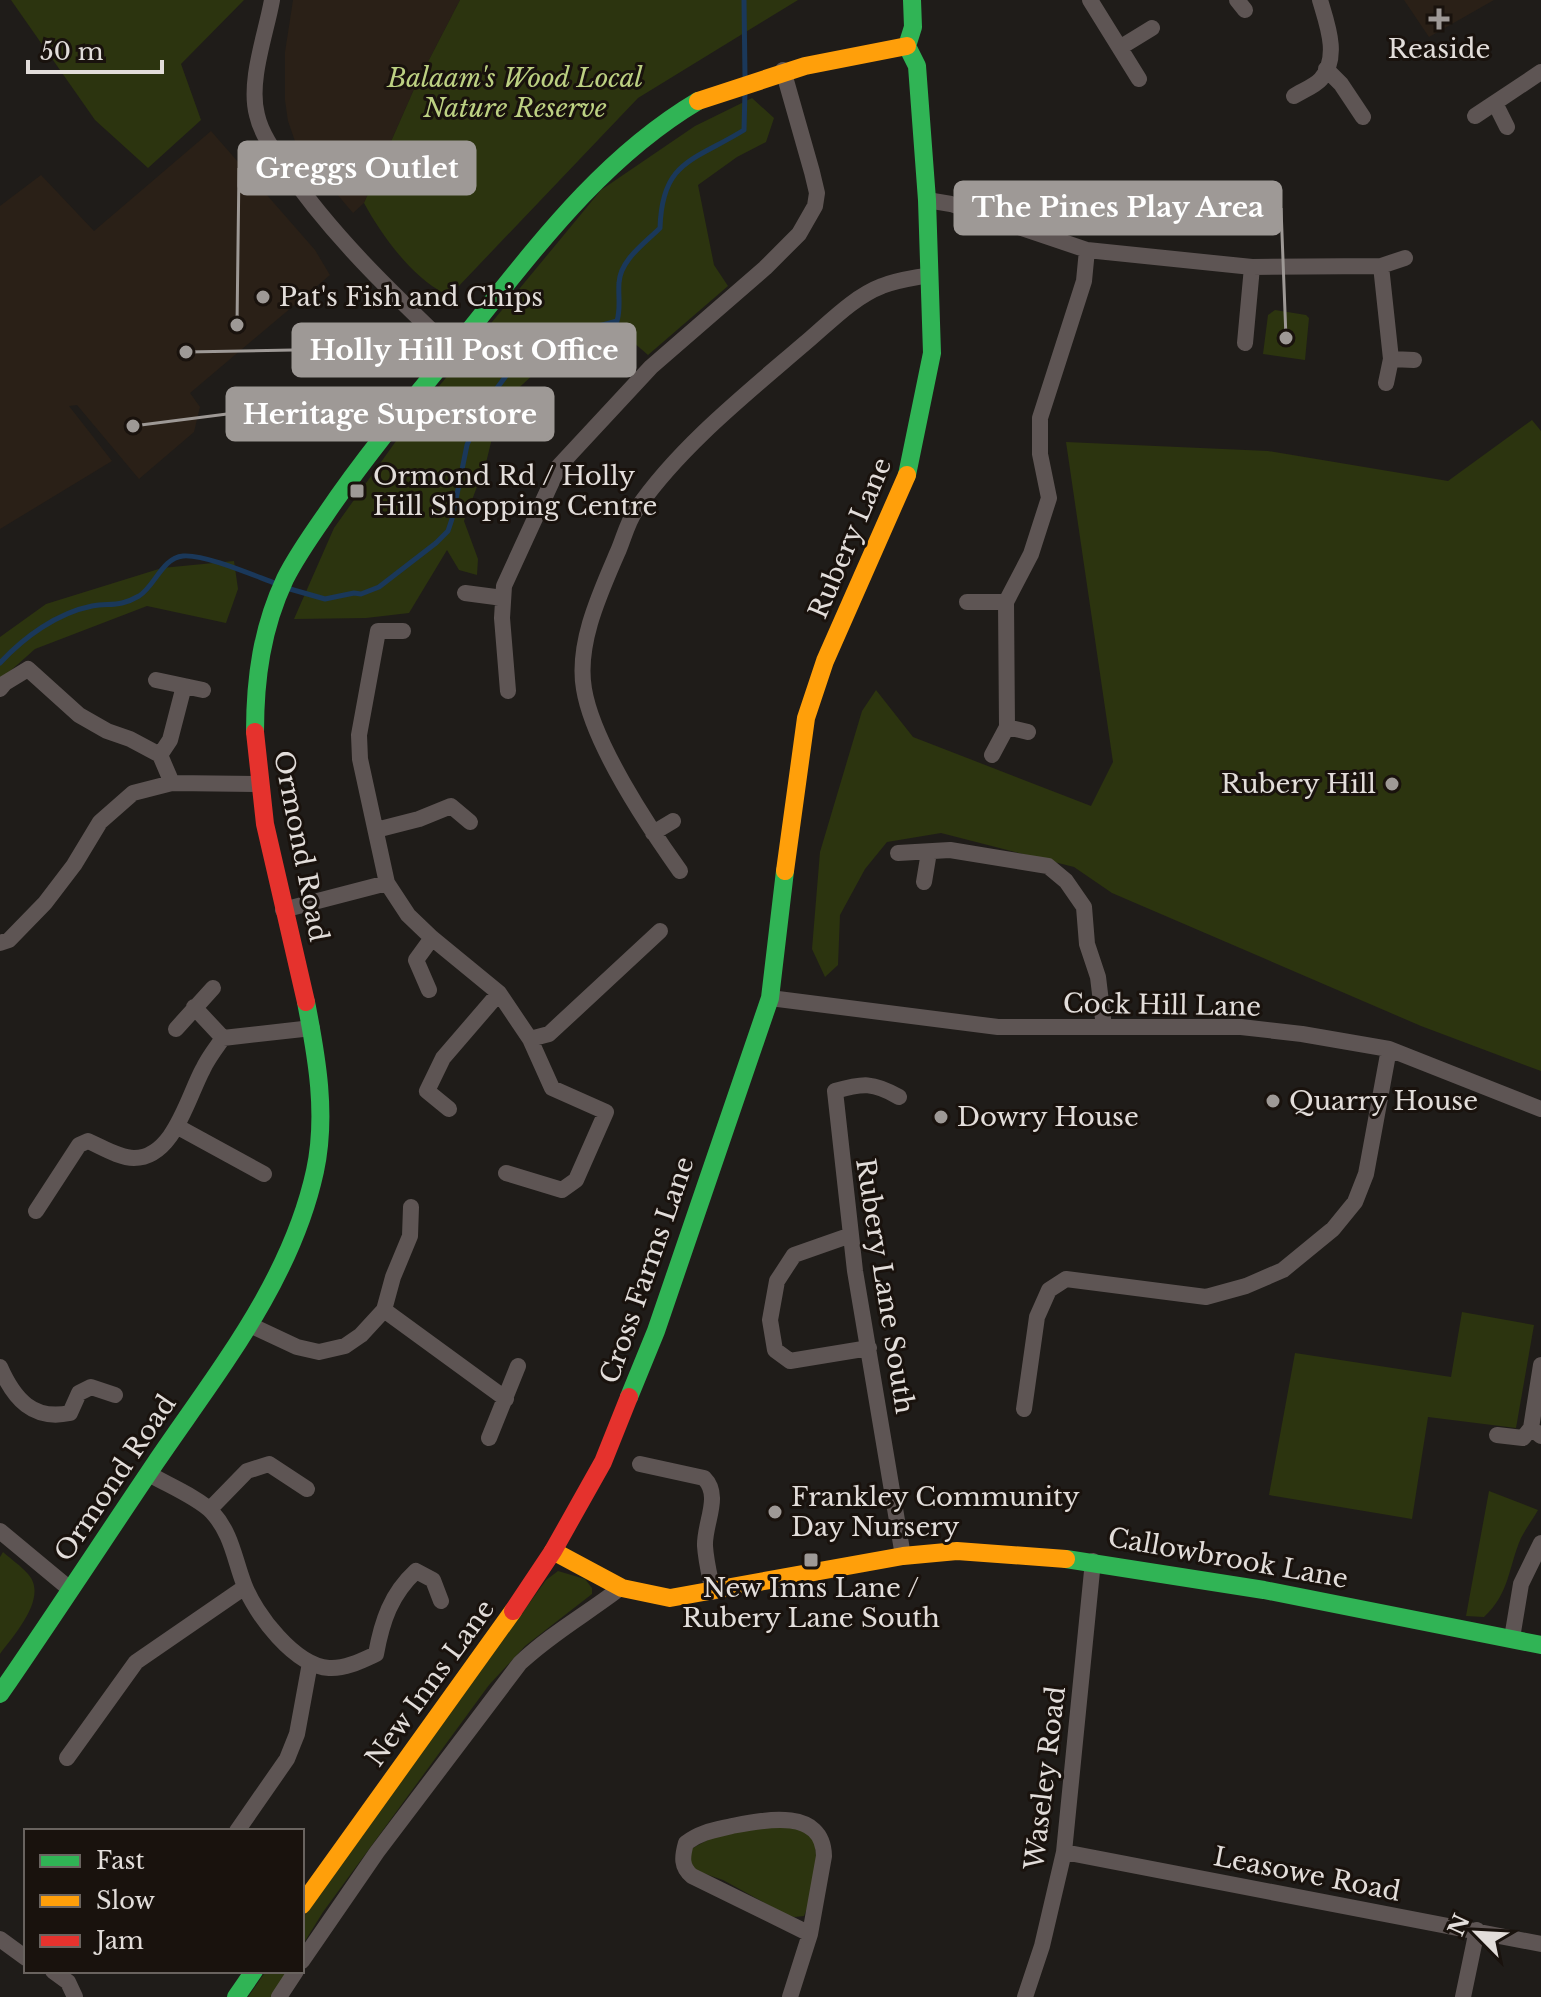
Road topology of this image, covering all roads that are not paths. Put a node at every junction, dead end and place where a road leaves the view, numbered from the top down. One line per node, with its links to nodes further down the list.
1 (272, 0): 24 (street)
2 (912, 0): 6 (street, Rubery Lane)
3 (1090, 0): 7 (street)
4 (1320, 0): 8 (street)
5 (1152, 28): 7 (street)
6 (907, 46): 9 (street, Ormond Road); 17 (street, Rubery Lane)
7 (1121, 47): 11 (street)
8 (1326, 69): 12 (street); 15 (street)
9 (783, 70): 24 (street, Ormond Road); 29 (street)
10 (1541, 72): 13 (street)
11 (1139, 79)
12 (1294, 96)
13 (1495, 103): 14 (street); 16 (street)
14 (1475, 116)
15 (1363, 117)
16 (1507, 127)
17 (927, 200): 18 (street); 22 (street, Rubery Lane)
18 (1087, 250): 21 (street); 31 (street)
19 (1405, 258): 20 (street)
20 (1381, 266): 21 (street); 25 (street)
21 (1252, 267): 23 (street)
22 (929, 275): 47 (street); 60 (street, Rubery Lane)
23 (1245, 343)
24 (453, 351): 43 (street, Ormond Road)
25 (1391, 359): 26 (street); 27 (street)
26 (1414, 360)
27 (1386, 383)
28 (465, 593): 29 (street)
29 (503, 598): 37 (street)
30 (967, 602): 31 (street)
31 (1006, 602): 38 (street)
32 (403, 631): 46 (street)
33 (156, 680): 34 (street)
34 (184, 686): 36 (street); 40 (street)
35 (0, 689): 40 (street)
36 (203, 690)
37 (508, 691)
38 (1007, 727): 39 (street); 41 (street)
39 (1028, 732)
40 (160, 755): 42 (street)
41 (992, 755)
42 (172, 783): 43 (street); 56 (street)
43 (258, 784): 53 (street, Ormond Road)
44 (673, 821): 47 (street)
45 (470, 822): 46 (street)
46 (376, 830): 52 (street)
47 (653, 833): 50 (street)
48 (929, 852): 49 (street); 51 (street); 62 (street)
49 (898, 853)
50 (680, 871)
51 (924, 882)
52 (387, 883): 53 (street); 55 (street)
53 (283, 910): 63 (street, Ormond Road)
54 (660, 931): 66 (street)
55 (432, 938): 58 (street); 59 (street)
56 (0, 943)
57 (213, 988): 61 (street)
58 (429, 990)
59 (499, 993): 66 (street); 69 (street)
60 (770, 998): 62 (street, Cock Hill Lane); 95 (street, Cross Farms Lane)
61 (194, 1007): 64 (street); 65 (street)
62 (1104, 1027): 67 (street, Cock Hill Lane)
63 (312, 1028): 65 (street); 78 (street, Ormond Road)
64 (176, 1029)
65 (223, 1038): 71 (street)
66 (530, 1039): 72 (street)
67 (1389, 1049): 70 (street, Cock Hill Lane); 85 (street)
68 (899, 1097): 76 (street, Rubery Lane South)
69 (449, 1109)
70 (1541, 1109)
71 (178, 1127): 73 (street); 75 (street)
72 (506, 1173)
73 (264, 1174)
74 (411, 1207): 77 (street)
75 (36, 1211)
76 (851, 1235): 79 (street, Rubery Lane South); 79 (street)
77 (384, 1310): 78 (street); 84 (street)
78 (250, 1325): 90 (street, Ormond Road)
79 (869, 1348): 96 (street, Rubery Lane South)
80 (1541, 1365): 86 (street)
81 (518, 1366): 84 (street)
82 (0, 1367): 83 (street)
83 (115, 1395)
84 (506, 1399): 88 (street)
85 (1024, 1409)
86 (1536, 1432): 87 (street)
87 (1497, 1435)
88 (489, 1438)
89 (640, 1464): 101 (street)
90 (149, 1474): 92 (street); 100 (street, Ormond Road)
91 (307, 1489): 92 (street)
92 (210, 1509): 98 (street)
93 (0, 1531): 100 (street)
94 (1541, 1543): 103 (street)
95 (553, 1551): 99 (street); 110 (street, New Inns Lane)
96 (903, 1556): 97 (street, Callowbrook Lane); 101 (street)
97 (1093, 1561): 103 (street, Callowbrook Lane); 109 (street, Waseley Road)
98 (245, 1587): 105 (street); 107 (street)
99 (619, 1589): 101 (street); 116 (street)
100 (71, 1590): 106 (street, Ormond Road)
101 (713, 1592)
102 (441, 1601): 105 (street)
103 (1512, 1638): 104 (street, Callowbrook Lane)
104 (1541, 1645)
105 (310, 1663): 108 (street)
106 (0, 1694)
107 (67, 1758)
108 (238, 1829)
109 (1064, 1852): 111 (street, Leasowe Road); 124 (street, Waseley Road)
110 (304, 1902)
111 (1477, 1930): 114 (street, Leasowe Road); 125 (street)
112 (810, 1934): 112 (street); 123 (street)
113 (0, 1939): 115 (street)
114 (1541, 1944)
115 (24, 1957)
116 (304, 1958)
117 (57, 1973): 120 (street)
118 (253, 1973): 121 (street)
119 (295, 1973): 122 (street)
120 (75, 1997)
121 (236, 1997)
122 (279, 1997)
123 (790, 1997)
124 (1025, 1997)
125 (1463, 1997)

